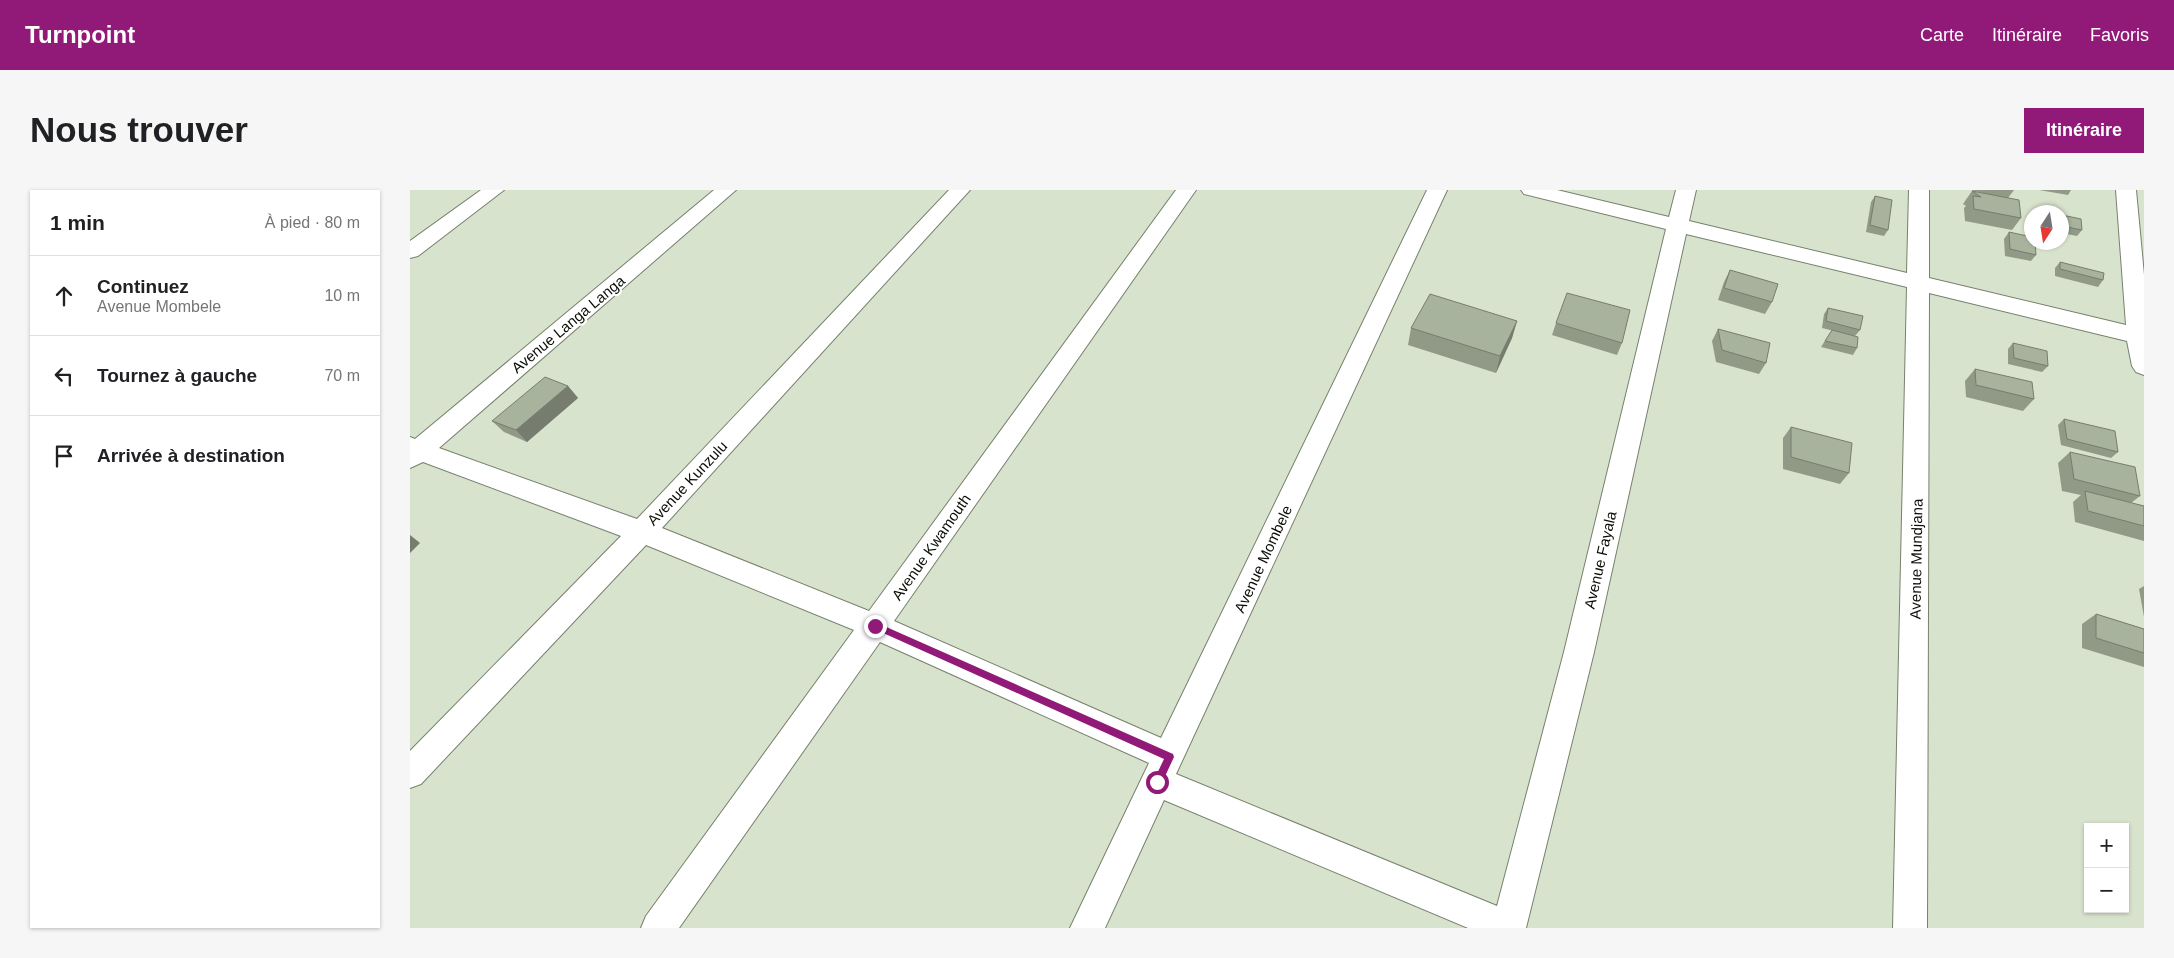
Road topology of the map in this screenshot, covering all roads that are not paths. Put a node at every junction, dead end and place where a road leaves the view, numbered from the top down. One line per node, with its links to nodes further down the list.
1 (494, 190): 11 (street)
2 (726, 190): 15 (street, Avenue Langa Langa)
3 (960, 190): 16 (street, Avenue Kunzulu)
4 (1186, 190): 17 (street, Avenue Kwamouth)
5 (1437, 190): 18 (street, Avenue Mombele)
6 (1531, 190): 10 (street)
7 (1686, 190): 10 (street, Avenue Fayala)
8 (1919, 190): 12 (street, Avenue Mundjana)
9 (2126, 190): 13 (street)
10 (1677, 227): 12 (street); 22 (street, Avenue Fayala)
11 (410, 251)
12 (1920, 282): 13 (street); 23 (street, Avenue Mundjana)
13 (2141, 337): 14 (street)
14 (2144, 366)
15 (413, 452): 16 (street)
16 (642, 532): 17 (street); 19 (street, Avenue Kunzulu)
17 (875, 626): 18 (street); 20 (street, Avenue Kwamouth)
18 (1163, 769): 21 (street, Avenue Mombele); 22 (street)
19 (410, 773)
20 (658, 928)
21 (1087, 928)
22 (1509, 928)
23 (1910, 928)

